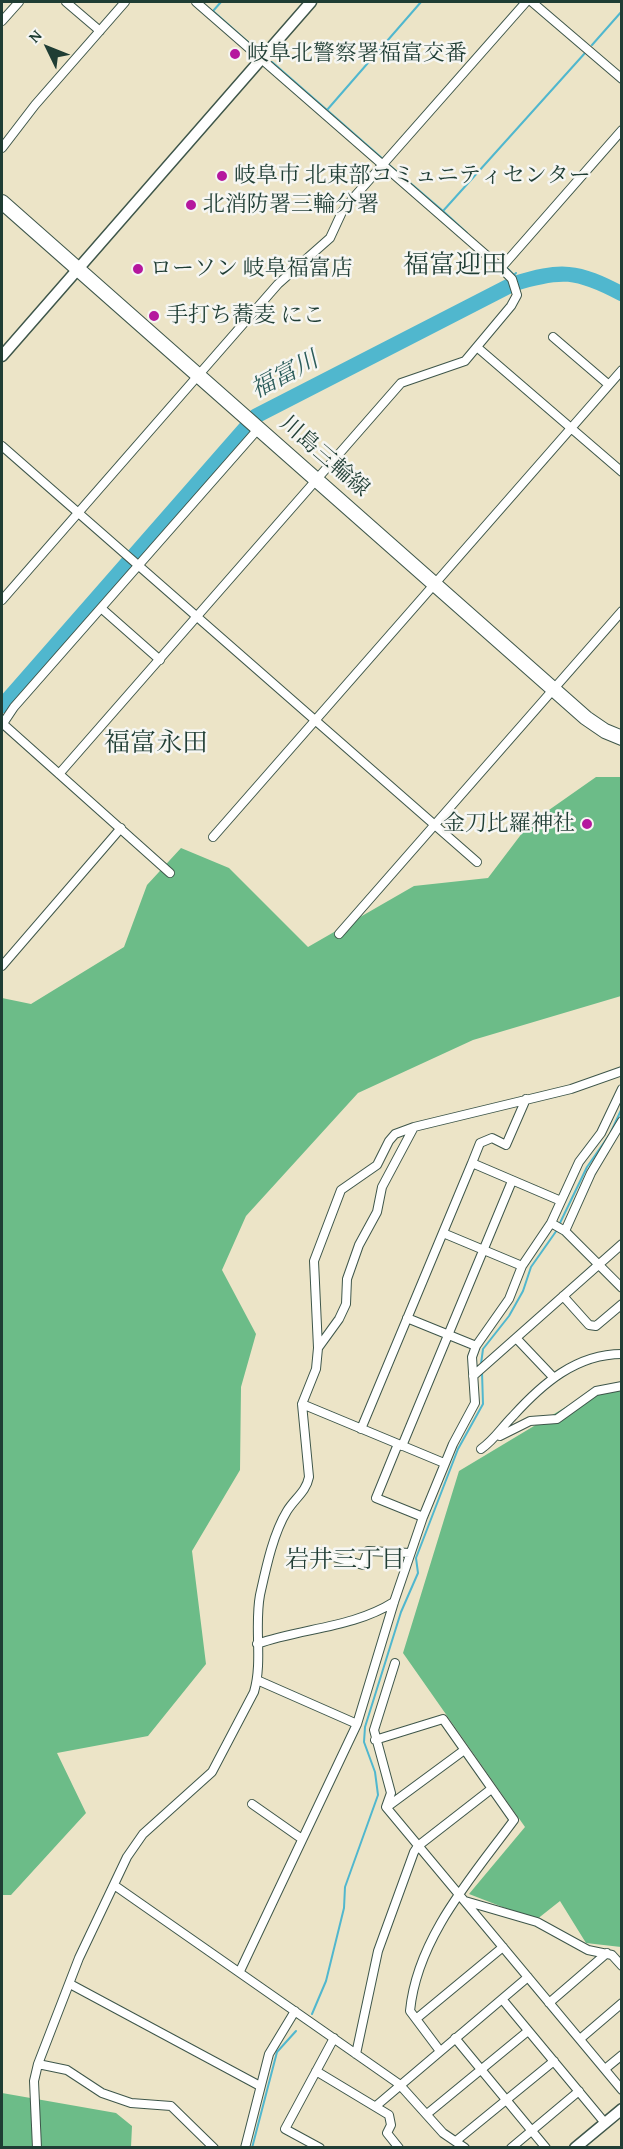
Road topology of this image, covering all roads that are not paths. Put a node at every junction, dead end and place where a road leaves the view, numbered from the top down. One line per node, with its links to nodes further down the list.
1 (19, 2): 8 (street)
2 (66, 2): 9 (street)
3 (125, 2): 9 (street)
4 (196, 2): 10 (street)
5 (311, 2): 10 (street)
6 (526, 2): 14 (street)
7 (532, 2): 11 (street)
8 (2, 21)
9 (99, 31): 13 (street)
10 (262, 58): 14 (street); 17 (street)
11 (621, 79)
12 (621, 130): 16 (street)
13 (2, 148)
14 (384, 163): 16 (street); 22 (street)
15 (3, 207): 17 (main road, 川島三輪線)
16 (503, 267): 19 (street)
17 (78, 268): 20 (street); 22 (main road, 川島三輪線)
18 (553, 337): 23 (street)
19 (478, 348): 25 (street); 28 (street)
20 (2, 356)
21 (621, 370): 23 (street)
22 (199, 374): 24 (main road, 川島三輪線); 29 (street)
23 (609, 385): 25 (street)
24 (254, 424): 28 (main road, 川島三輪線); 30 (street)
25 (571, 428): 27 (street); 31 (street)
26 (2, 446): 29 (street)
27 (621, 472)
28 (318, 480): 31 (main road, 川島三輪線); 35 (street)
29 (78, 512): 30 (street); 32 (street)
30 (137, 565): 33 (street); 35 (street)
31 (436, 584): 37 (main road, 川島三輪線); 38 (street)
32 (2, 600)
33 (101, 608): 36 (street); 39 (street)
34 (621, 611): 37 (street)
35 (197, 618): 36 (street); 38 (street)
36 (160, 660): 41 (street)
37 (554, 689): 40 (main road, 川島三輪線); 42 (street)
38 (315, 720): 42 (street); 44 (street)
39 (2, 724): 41 (street)
40 (621, 738)
41 (59, 774): 43 (street)
42 (435, 825): 45 (street); 47 (street)
43 (121, 828): 46 (street); 48 (street)
44 (213, 837)
45 (477, 862)
46 (170, 873)
47 (339, 934)
48 (2, 966)
49 (621, 1071): 51 (street)
50 (621, 1089): 56 (street)
51 (526, 1099): 53 (street); 54 (street)
52 (621, 1122): 57 (street)
53 (414, 1127): 70 (street); 70 (street)
54 (472, 1163): 55 (street); 58 (street)
55 (512, 1181): 56 (street); 60 (street)
56 (561, 1201): 57 (street)
57 (558, 1227): 61 (street); 62 (street)
58 (443, 1233): 60 (street); 66 (street)
59 (621, 1244): 61 (street)
60 (483, 1250): 62 (street); 67 (street)
61 (598, 1264): 63 (street); 64 (street)
62 (522, 1266): 69 (street)
63 (621, 1288)
64 (563, 1296): 65 (street); 68 (street)
65 (621, 1304)
66 (407, 1318): 67 (street); 76 (street)
67 (448, 1335): 69 (street); 78 (street)
68 (516, 1338): 72 (street); 73 (street)
69 (476, 1346): 72 (street)
70 (318, 1348): 75 (street)
71 (621, 1354): 73 (street)
72 (479, 1370): 80 (street)
73 (553, 1377): 77 (street)
74 (621, 1386): 77 (street)
75 (302, 1404): 76 (street); 85 (street)
76 (361, 1429): 78 (street)
77 (497, 1437): 79 (street)
78 (400, 1445): 80 (street); 81 (street)
79 (481, 1449)
80 (444, 1463): 81 (street)
81 (423, 1517): 82 (street)
82 (410, 1553): 83 (street); 84 (street)
83 (322, 1554)
84 (394, 1602): 85 (street); 88 (street)
85 (256, 1644): 87 (street)
86 (394, 1663): 89 (street)
87 (257, 1680): 88 (street); 96 (street)
88 (357, 1724): 94 (street)
89 (375, 1740): 90 (street); 93 (street)
90 (463, 1751): 91 (street); 93 (street)
91 (490, 1790): 95 (street); 97 (street)
92 (252, 1804): 94 (street)
93 (386, 1807): 95 (street)
94 (302, 1839): 101 (street)
95 (418, 1846): 97 (street); 114 (street)
96 (114, 1885): 101 (street); 103 (street)
97 (462, 1897): 98 (street); 99 (street); 108 (street)
98 (503, 1947): 102 (street); 108 (street)
99 (607, 1953): 100 (street); 105 (street)
100 (621, 1965)
101 (240, 1971): 107 (street)
102 (528, 1977): 104 (street); 105 (street)
103 (70, 1984): 117 (street); 122 (street)
104 (502, 1999): 109 (street); 111 (street)
105 (549, 2003): 112 (street)
106 (621, 2003): 112 (street)
107 (295, 2011): 110 (street); 122 (street)
108 (416, 2019): 113 (street)
109 (528, 2031): 116 (street); 119 (street)
110 (334, 2038): 114 (street); 120 (street)
111 (455, 2038): 113 (street); 119 (street)
112 (580, 2039): 118 (street)
113 (440, 2051): 121 (street)
114 (356, 2054): 121 (street)
115 (621, 2055): 118 (street)
116 (554, 2061): 124 (street); 125 (street)
117 (38, 2064): 132 (street); 133 (street)
118 (605, 2069): 123 (street)
119 (481, 2070): 125 (street); 128 (street)
120 (316, 2072): 126 (street); 135 (street)
121 (399, 2084): 126 (street); 128 (street)
122 (260, 2086): 134 (street)
123 (621, 2090)
124 (579, 2091): 129 (street); 130 (street)
125 (507, 2100): 130 (street); 131 (street)
126 (376, 2106): 136 (street)
127 (621, 2109): 129 (street)
128 (427, 2114): 131 (street)
129 (605, 2123): 140 (street)
130 (532, 2130): 138 (street); 139 (street)
131 (456, 2142): 137 (street)
132 (37, 2148)
133 (214, 2148)
134 (245, 2148)
135 (320, 2148)
136 (399, 2148)
137 (465, 2148)
138 (510, 2148)
139 (546, 2148)
140 (576, 2148)

